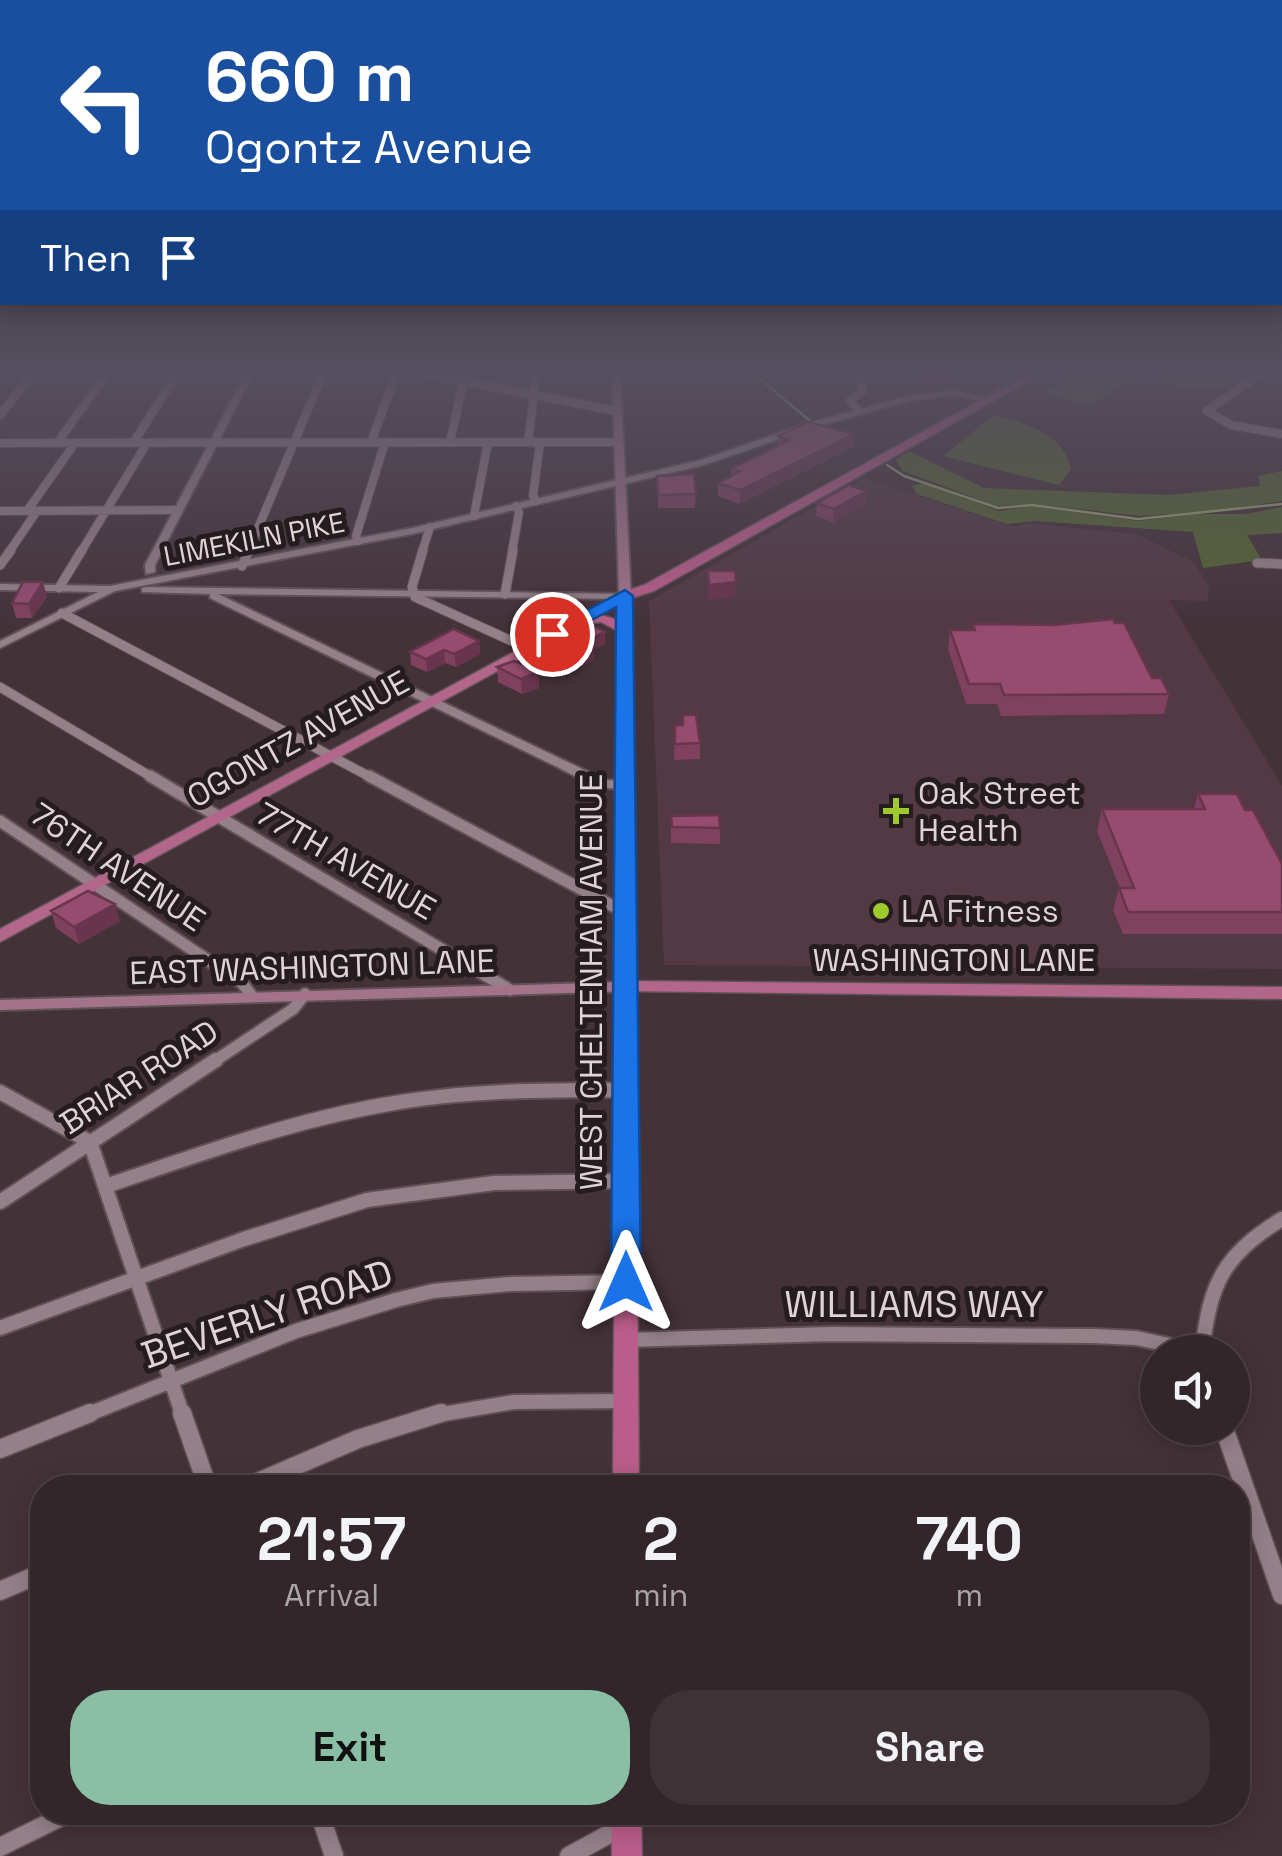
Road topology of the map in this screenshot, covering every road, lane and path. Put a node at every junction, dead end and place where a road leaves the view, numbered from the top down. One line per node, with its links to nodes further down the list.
1 (66, 456): 15 (street)
2 (139, 456): 16 (street)
3 (208, 456): 17 (street)
4 (288, 456): 25 (street)
5 (381, 456): 20 (street)
6 (485, 456): 18 (street)
7 (538, 456): 12 (street)
8 (618, 456): 11 (main road)
9 (726, 456): 11 (street, LIMEKILN PIKE)
10 (873, 456): 35 (highway, OGONTZ AVENUE)
11 (618, 482): 12 (street, LIMEKILN PIKE); 35 (main road)
12 (536, 501): 13 (street, LIMEKILN PIKE)
13 (516, 506): 18 (street, LIMEKILN PIKE); 34 (street)
14 (0, 510): 15 (street)
15 (32, 510): 16 (street); 22 (street)
16 (106, 510): 17 (street); 30 (street)
17 (179, 510): 27 (street)
18 (474, 516): 19 (street, LIMEKILN PIKE)
19 (430, 526): 20 (street, LIMEKILN PIKE); 33 (street)
20 (358, 542): 25 (street, LIMEKILN PIKE)
21 (0, 544): 22 (street)
22 (14, 544): 24 (street)
23 (1258, 563): 26 (street)
24 (0, 566)
25 (242, 566): 28 (street, LIMEKILN PIKE)
26 (1280, 566)
27 (150, 568): 28 (street); 31 (street)
28 (194, 575): 31 (street, LIMEKILN PIKE)
29 (0, 587): 30 (street)
30 (60, 588): 31 (street)
31 (112, 588): 32 (street); 36 (street, LIMEKILN PIKE)
32 (207, 592): 33 (street); 42 (street)
33 (413, 593): 34 (street); 40 (street)
34 (504, 594): 35 (street)
35 (625, 596): 37 (main road, OGONTZ AVENUE); 38 (highway, WEST CHELTENHAM AVENUE)
36 (62, 614): 39 (street, LIMEKILN PIKE); 43 (street)
37 (575, 622): 38 (highway); 40 (main road, OGONTZ AVENUE)
38 (624, 630): 44 (highway, WEST CHELTENHAM AVENUE)
39 (0, 645)
40 (526, 648): 42 (main road, OGONTZ AVENUE)
41 (0, 687): 45 (street, 77TH AVENUE)
42 (430, 701): 43 (main road, OGONTZ AVENUE); 44 (street)
43 (330, 756): 45 (main road, OGONTZ AVENUE); 48 (street)
44 (626, 786): 48 (highway, WEST CHELTENHAM AVENUE)
45 (218, 817): 47 (main road, OGONTZ AVENUE); 51 (street, 77TH AVENUE)
46 (0, 821): 47 (street, 76TH AVENUE)
47 (93, 884): 49 (main road, OGONTZ AVENUE); 54 (street, 76TH AVENUE)
48 (626, 913): 50 (highway, WEST CHELTENHAM AVENUE)
49 (0, 936)
50 (626, 987): 51 (main road, EAST WASHINGTON LANE); 52 (main road, WASHINGTON LANE); 56 (highway, WEST CHELTENHAM AVENUE)
51 (510, 990): 53 (main road, EAST WASHINGTON LANE)
52 (1282, 993)
53 (305, 994): 54 (main road, EAST WASHINGTON LANE); 58 (street, BRIAR ROAD)
54 (252, 996): 55 (main road, EAST WASHINGTON LANE)
55 (2, 1003)
56 (626, 1090): 59 (highway, WEST CHELTENHAM AVENUE); 60 (street)
57 (0, 1092): 58 (street)
58 (90, 1142): 60 (street); 61 (street, BRIAR ROAD)
59 (626, 1180): 63 (street); 64 (highway, WEST CHELTENHAM AVENUE)
60 (106, 1186): 63 (street)
61 (0, 1202)
62 (1282, 1219): 66 (street)
63 (137, 1278): 65 (street); 69 (street)
64 (626, 1282): 68 (highway, WEST CHELTENHAM AVENUE); 69 (street, BEVERLY ROAD)
65 (0, 1328)
66 (1204, 1335)
67 (1140, 1339): 68 (street, WILLIAMS WAY)
68 (625, 1340): 70 (highway, WEST CHELTENHAM AVENUE)
69 (172, 1381): 72 (street, BEVERLY ROAD); 73 (street)
70 (626, 1402): 74 (street); 75 (highway, WEST CHELTENHAM AVENUE)
71 (1230, 1445): 76 (street)
72 (0, 1448)
73 (204, 1475)
74 (274, 1475)
75 (626, 1475)
76 (1240, 1475)
77 (1250, 1503): 80 (street)
78 (30, 1578): 79 (street)
79 (0, 1591)
80 (1282, 1595)
81 (45, 1825): 85 (street)
82 (323, 1825): 86 (street)
83 (617, 1825): 87 (street)
84 (626, 1825): 88 (highway)
85 (0, 1847)
86 (334, 1856)
87 (568, 1856)
88 (627, 1856)

